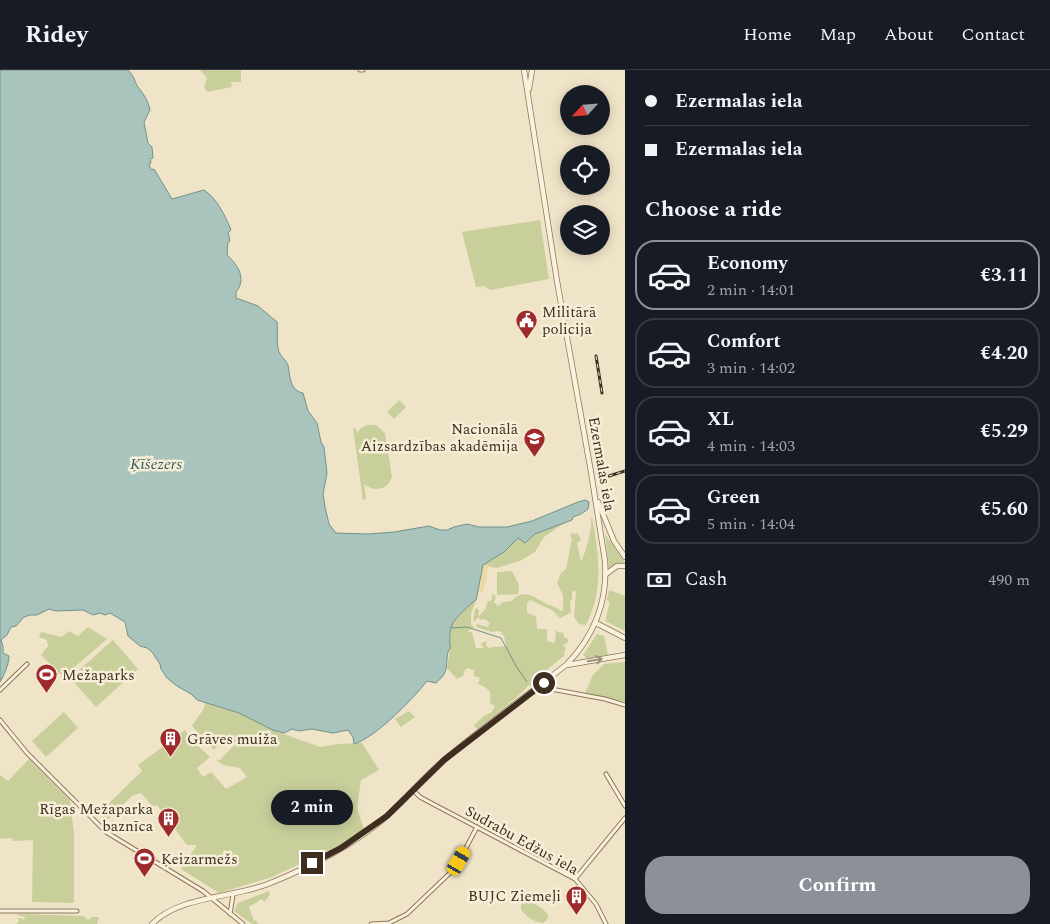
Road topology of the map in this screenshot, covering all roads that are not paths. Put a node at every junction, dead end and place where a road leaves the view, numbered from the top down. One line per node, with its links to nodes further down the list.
1 (524, 70): 3 (street, Ezermalas iela)
2 (532, 70): 3 (street, Ezermalas iela)
3 (528, 92): 4 (street, Ezermalas iela)
4 (596, 498): 5 (street); 7 (street, Ezermalas iela)
5 (625, 557)
6 (625, 566): 7 (street)
7 (606, 574): 8 (street, Ezermalas iela)
8 (596, 624): 9 (street); 12 (street, Ezermalas iela)
9 (625, 638)
10 (625, 655): 12 (street, one-way to 10)
11 (28, 664): 14 (street)
12 (566, 665): 13 (street, Ezermalas iela)
13 (544, 683): 15 (street); 18 (street, Ezermalas iela)
14 (0, 690)
15 (625, 705)
16 (0, 720): 24 (street)
17 (606, 774): 19 (street)
18 (413, 790): 21 (street, Sudrabu Edžus iela); 23 (street, Ezermalas iela)
19 (625, 806)
20 (625, 818): 22 (street)
21 (477, 827): 22 (street, Sudrabu Edžus iela); 30 (street)
22 (575, 879): 31 (street, Sudrabu Edžus iela)
23 (233, 894): 24 (street, Ezermalas iela); 27 (street)
24 (211, 899): 27 (street); 28 (street, Ezermalas iela)
25 (0, 911): 26 (street)
26 (77, 911)
27 (230, 914): 29 (street)
28 (152, 924)
29 (243, 924)
30 (371, 924)
31 (606, 924)

